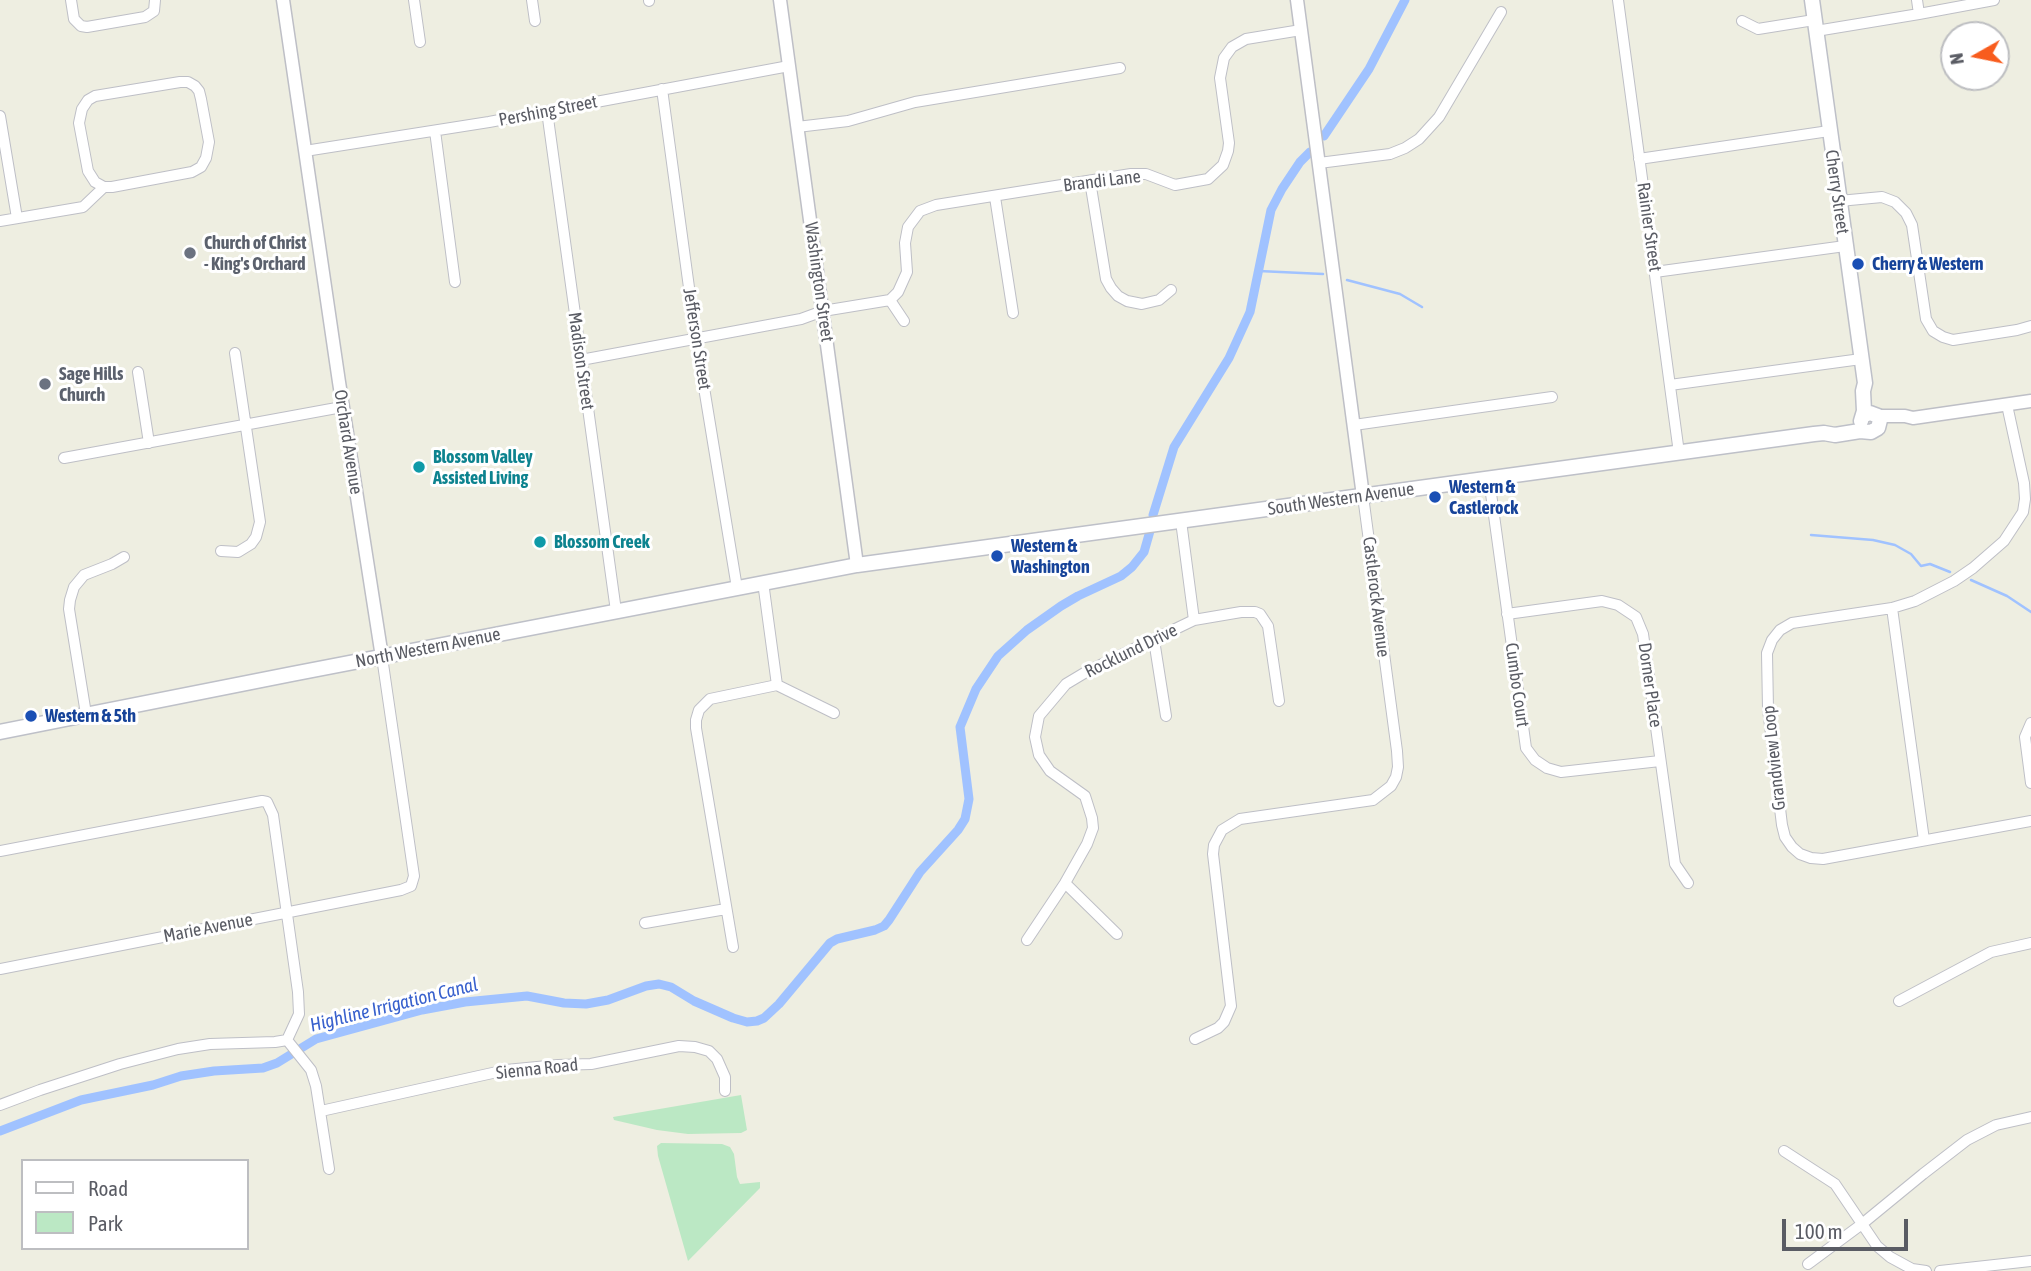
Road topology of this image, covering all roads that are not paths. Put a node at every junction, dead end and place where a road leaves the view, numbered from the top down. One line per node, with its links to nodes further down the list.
1 (71, 0): 2 (street)
2 (155, 0)
3 (283, 0): 27 (street, Orchard Avenue)
4 (414, 0): 18 (street)
5 (532, 0): 14 (street)
6 (780, 0): 19 (street, Washington Street)
7 (1297, 0): 17 (street, Castlerock Avenue)
8 (1618, 0): 28 (street, Rainier Street)
9 (1812, 0): 16 (main road, Cherry Street)
10 (1917, 0): 13 (street)
11 (1994, 0): 13 (street)
12 (1501, 12): 29 (street)
13 (1919, 14): 16 (street)
14 (535, 21)
15 (1742, 21): 16 (street)
16 (1815, 25): 26 (main road, Cherry Street)
17 (1301, 30): 29 (street, Castlerock Avenue); 30 (street, Brandi Lane)
18 (420, 42)
19 (789, 66): 21 (street, Pershing Street); 24 (street, Washington Street)
20 (1120, 68): 24 (street)
21 (662, 89): 22 (street, Pershing Street); 45 (street, Jefferson Street)
22 (547, 110): 25 (street, Pershing Street); 48 (street, Madison Street)
23 (0, 116): 34 (street)
24 (797, 127): 41 (street, Washington Street)
25 (435, 131): 27 (street, Pershing Street); 38 (street)
26 (1829, 131): 28 (street); 33 (main road, Cherry Street)
27 (305, 151): 54 (street, Orchard Avenue)
28 (1639, 159): 37 (street, Rainier Street)
29 (1319, 163): 57 (street, Castlerock Avenue)
30 (1090, 181): 32 (street, Brandi Lane); 39 (street)
31 (104, 187): 31 (street); 34 (street)
32 (995, 197): 40 (street, Brandi Lane); 42 (street)
33 (1839, 201): 36 (main road, Cherry Street); 44 (street)
34 (17, 218): 35 (street)
35 (0, 221)
36 (1845, 246): 37 (street); 47 (main road, Cherry Street)
37 (1655, 272): 50 (street, Rainier Street)
38 (455, 282)
39 (1171, 290)
40 (890, 300): 41 (street); 43 (street)
41 (823, 311): 45 (street); 66 (street, Washington Street)
42 (1013, 313)
43 (904, 321)
44 (2031, 326)
45 (696, 339): 48 (street); 68 (street, Jefferson Street)
46 (236, 353): 56 (street)
47 (1861, 359): 50 (street); 55 (main road, Cherry Street)
48 (581, 360): 70 (street, Madison Street)
49 (138, 372): 58 (street)
50 (1670, 385): 59 (street, Rainier Street)
51 (1552, 397): 57 (street)
52 (2031, 401): 53 (street, South Western Avenue)
53 (2007, 405): 55 (street, South Western Avenue); 69 (street, Grandview Loop)
54 (342, 407): 56 (street); 74 (street, Orchard Avenue)
55 (1870, 421): 59 (main road, South Western Avenue)
56 (246, 425): 58 (street); 64 (street)
57 (1353, 425): 62 (street, Castlerock Avenue)
58 (149, 443): 60 (street)
59 (1679, 453): 61 (main road, South Western Avenue)
60 (64, 458)
61 (1489, 479): 62 (main road, South Western Avenue); 71 (street, Cumbo Court)
62 (1363, 496): 63 (main road, South Western Avenue); 99 (street, Castlerock Avenue)
63 (1181, 521): 66 (main road, South Western Avenue); 72 (street, Rocklund Drive)
64 (221, 551)
65 (124, 557): 78 (street)
66 (857, 565): 67 (main road, North Western Avenue)
67 (763, 582): 68 (main road, North Western Avenue); 75 (street)
68 (737, 588): 70 (main road, North Western Avenue)
69 (1892, 608): 85 (street); 85 (street, Grandview Loop)
70 (616, 611): 74 (main road, North Western Avenue)
71 (1507, 614): 82 (street, Cumbo Court); 82 (street, Dorner Place)
72 (1194, 620): 73 (street, Rocklund Drive); 76 (street)
73 (1154, 640): 79 (street); 88 (street, Rocklund Drive)
74 (382, 657): 78 (main road, North Western Avenue); 87 (street, Orchard Avenue)
75 (777, 685): 77 (street); 90 (street)
76 (1279, 701)
77 (834, 713)
78 (86, 715): 81 (main road, North Western Avenue)
79 (1166, 716)
80 (2031, 723): 83 (street)
81 (0, 732)
82 (1660, 761): 89 (street, Dorner Place)
83 (2031, 783)
84 (2031, 821): 85 (street, Grandview Loop)
85 (1924, 840)
86 (0, 851): 91 (street)
87 (413, 883): 91 (street, Marie Avenue)
88 (1065, 883): 93 (street); 94 (street, Rocklund Drive)
89 (1688, 883)
90 (726, 909): 92 (street); 96 (street)
91 (286, 913): 97 (street, Marie Avenue); 100 (street)
92 (645, 923)
93 (1117, 934)
94 (1027, 940)
95 (2031, 943): 98 (street)
96 (733, 947)
97 (0, 969)
98 (1899, 1001)
99 (1195, 1039)
100 (290, 1044): 102 (street); 103 (street)
101 (725, 1091): 103 (street, Sienna Road)
102 (0, 1105)
103 (321, 1111): 106 (street)
104 (2031, 1117): 107 (street)
105 (1784, 1151): 107 (street)
106 (329, 1169)
107 (1862, 1224): 109 (street); 110 (street)
108 (2031, 1261): 111 (street)
109 (1808, 1264)
110 (1926, 1271)
111 (1940, 1271)

